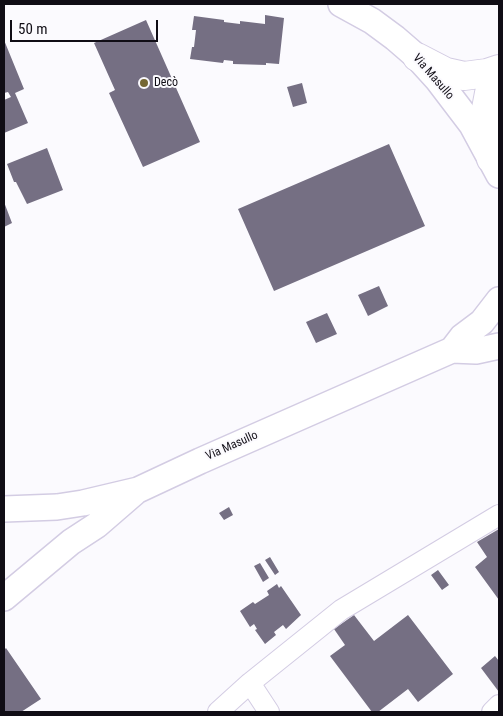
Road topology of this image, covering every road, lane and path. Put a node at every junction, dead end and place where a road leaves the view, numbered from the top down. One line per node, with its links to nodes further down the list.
1 (341, 4): 2 (main road, Via Masullo)
2 (417, 57): 3 (highway); 5 (main road, Via Masullo)
3 (499, 69)
4 (499, 74): 5 (highway)
5 (495, 167)
6 (499, 300): 8 (main road, Via Masullo)
7 (499, 346): 8 (main road, Via Masullo)
8 (452, 350): 9 (main road, Via Masullo)
9 (138, 490): 10 (main road, Via Masullo); 12 (main road)
10 (4, 509)
11 (499, 515): 13 (street)
12 (4, 598)
13 (250, 683): 15 (street); 16 (street)
14 (499, 705): 17 (street)
15 (218, 712)
16 (269, 712)
17 (492, 712)

